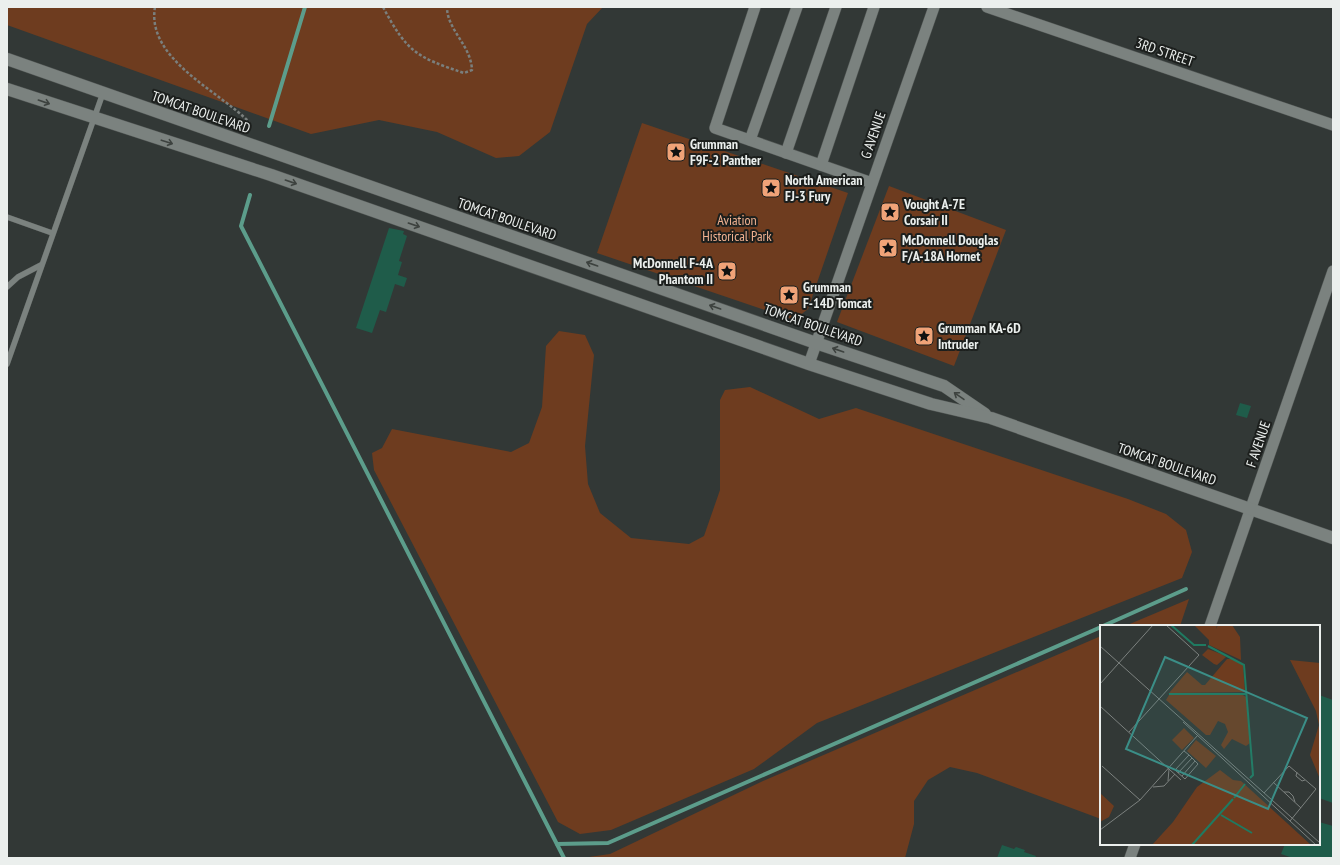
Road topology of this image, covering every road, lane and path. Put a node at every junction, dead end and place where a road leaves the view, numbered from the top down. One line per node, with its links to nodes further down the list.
1 (155, 7): 14 (path)
2 (383, 7): 3 (path)
3 (447, 7)
4 (755, 7): 16 (street)
5 (797, 7): 16 (street)
6 (836, 7): 17 (street)
7 (874, 7): 18 (street)
8 (934, 7): 19 (street, G AVENUE)
9 (987, 7): 15 (street, 3RD STREET)
10 (7, 59): 12 (main road, TOMCAT BOULEVARD)
11 (7, 89): 13 (main road, TOMCAT BOULEVARD, one-way to 13)
12 (102, 93): 13 (lane); 25 (main road, TOMCAT BOULEVARD, one-way to 12)
13 (93, 118): 21 (lane); 29 (main road, TOMCAT BOULEVARD, one-way to 29)
14 (249, 122)
15 (1333, 125)
16 (750, 140): 17 (street)
17 (786, 153): 18 (street)
18 (821, 165): 19 (street)
19 (872, 183): 25 (street, G AVENUE)
20 (7, 217): 21 (lane)
21 (52, 233): 22 (lane)
22 (41, 265): 24 (lane); 27 (lane)
23 (1333, 271): 31 (street, F AVENUE)
24 (7, 287)
25 (816, 343): 29 (street, G AVENUE); 30 (main road, TOMCAT BOULEVARD, one-way to 25)
26 (7, 348): 27 (lane)
27 (10, 355): 28 (lane)
28 (7, 364)
29 (809, 364): 30 (main road, TOMCAT BOULEVARD)
30 (991, 418): 31 (main road, TOMCAT BOULEVARD)
31 (1252, 510): 32 (main road, TOMCAT BOULEVARD); 33 (street, F AVENUE)
32 (1333, 538)
33 (1210, 625)
34 (1135, 845): 35 (street)
35 (1130, 858)

